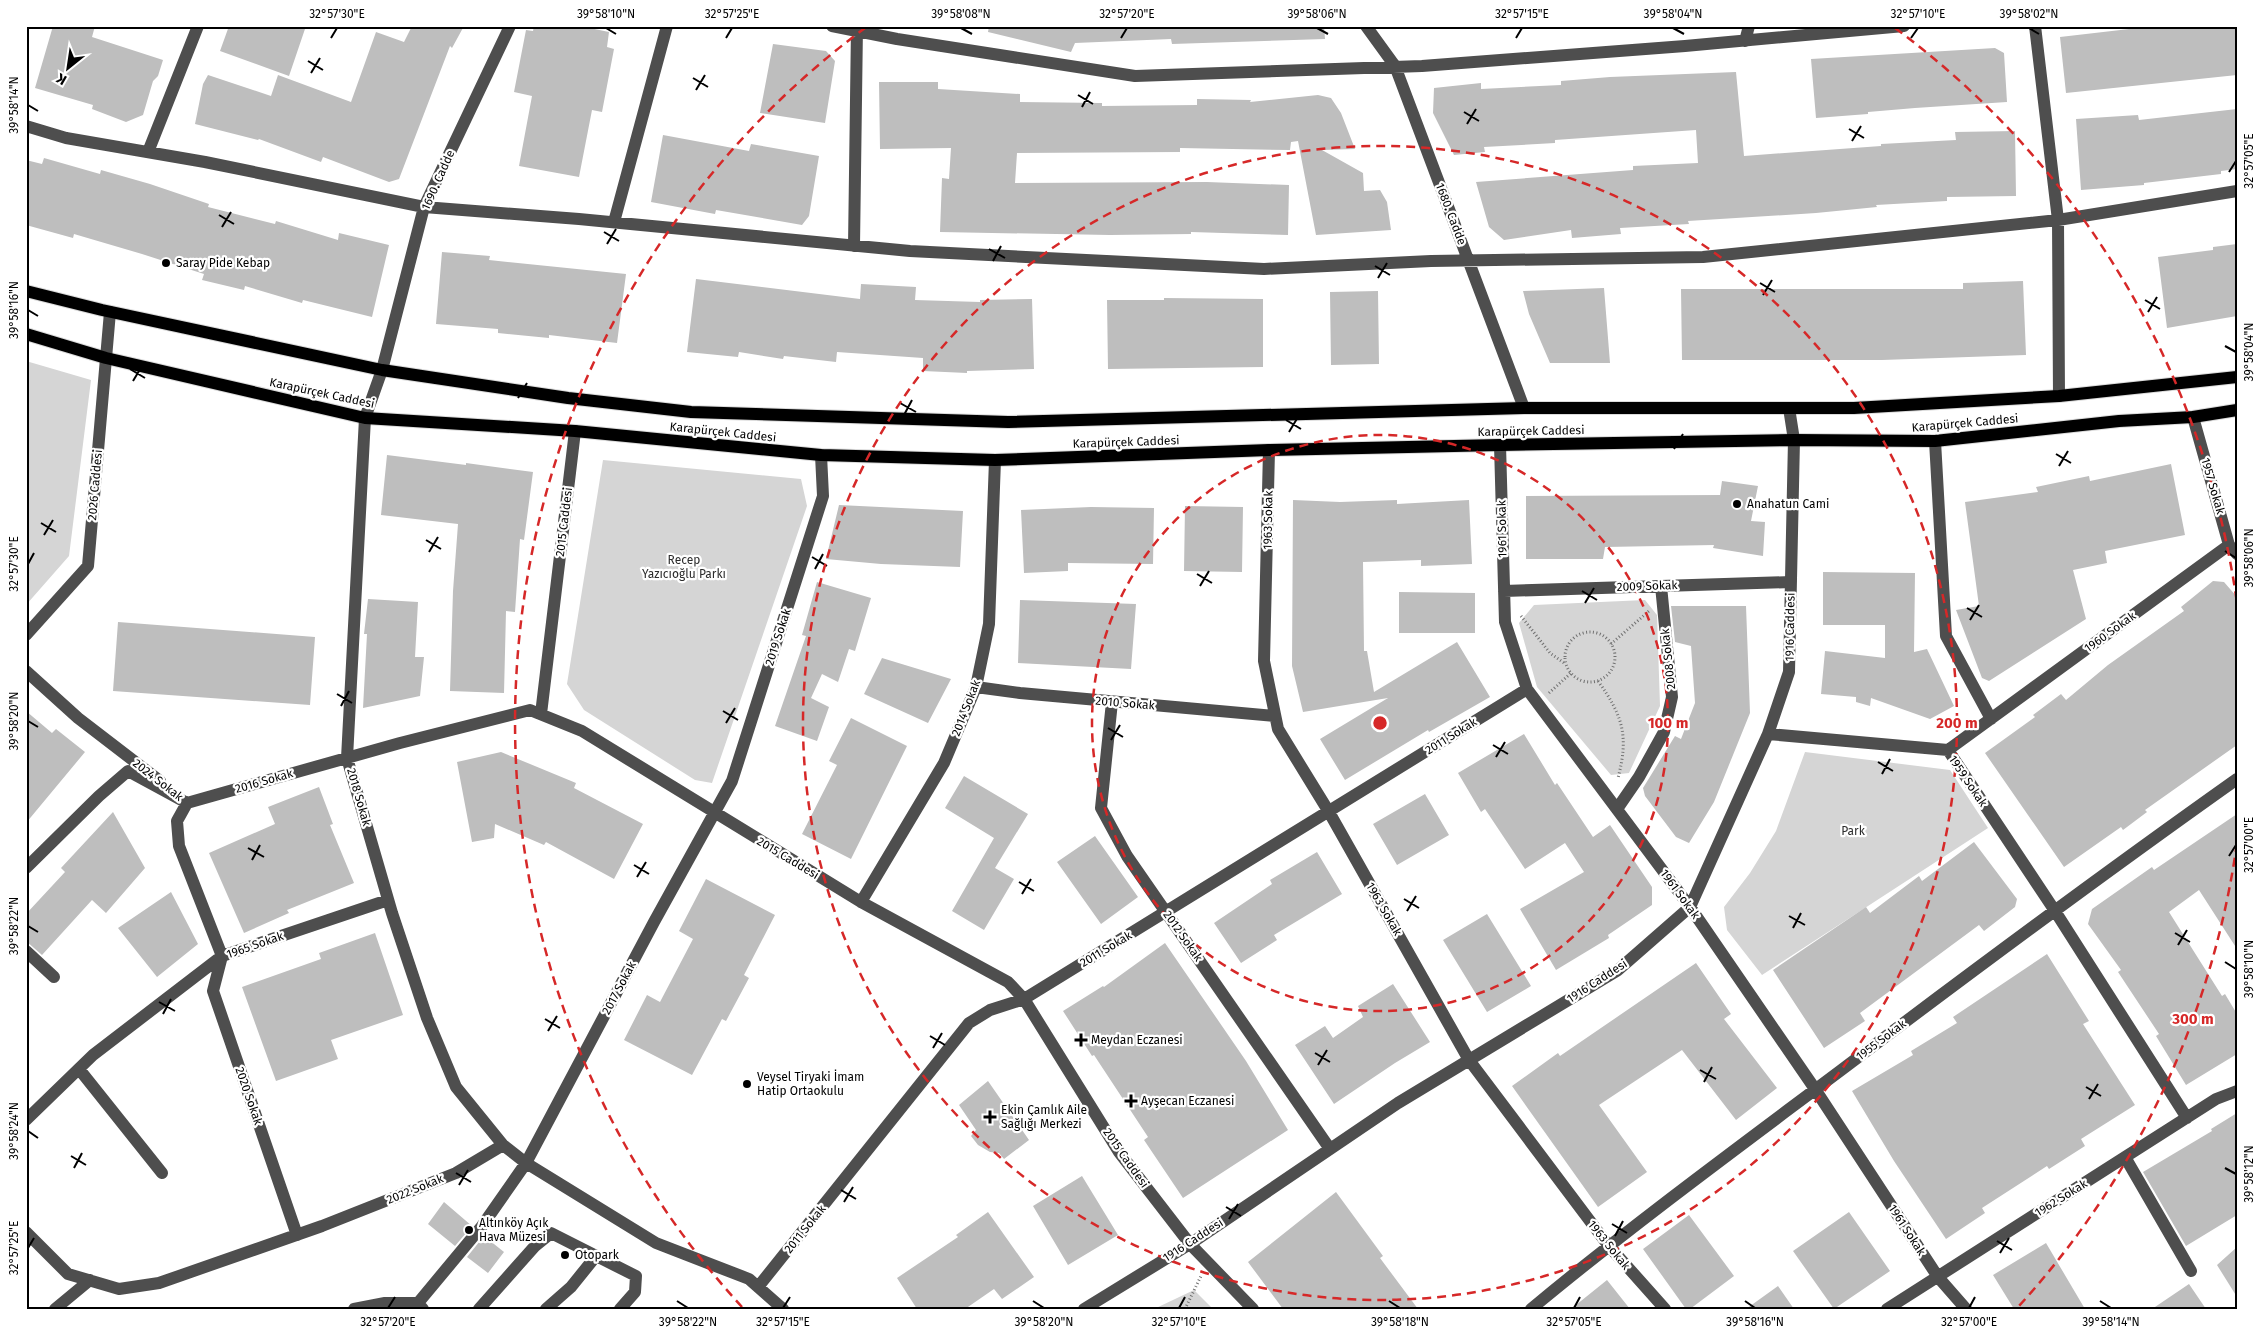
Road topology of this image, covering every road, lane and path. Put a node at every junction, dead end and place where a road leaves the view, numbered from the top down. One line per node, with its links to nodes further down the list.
1 (198, 26): 13 (street)
2 (510, 26): 15 (street, 1690. Cadde)
3 (667, 26): 17 (street)
4 (832, 26): 9 (street)
5 (1366, 26): 11 (street, 1680. Cadde)
6 (1750, 26): 10 (street)
7 (1904, 26): 10 (street)
8 (2034, 26): 16 (street)
9 (857, 29): 11 (street); 18 (street)
10 (1745, 41): 11 (street)
11 (1395, 66): 19 (street, 1680. Cadde)
12 (26, 126): 13 (street)
13 (148, 152): 15 (street)
14 (2237, 191): 16 (street)
15 (424, 207): 17 (street); 24 (street, 1690. Cadde)
16 (2058, 220): 19 (street); 26 (street)
17 (614, 222): 18 (street)
18 (854, 246): 19 (street)
19 (1468, 261): 27 (street, 1680. Cadde)
20 (26, 291): 21 (main road, Karapürçek Caddesi)
21 (110, 312): 23 (street, 2026 Caddesi); 24 (main road, Karapürçek Caddesi)
22 (26, 334): 23 (main road, Karapürçek Caddesi)
23 (106, 358): 31 (main road, Karapürçek Caddesi); 44 (street, 2026 Caddesi)
24 (382, 370): 27 (main road, Karapürçek Caddesi); 31 (street, 1690. Cadde)
25 (2237, 376): 26 (main road, Karapürçek Caddesi)
26 (2059, 396): 28 (main road, Karapürçek Caddesi)
27 (1524, 408): 28 (main road, Karapürçek Caddesi)
28 (1789, 408): 33 (street, 1916 Caddesi)
29 (2237, 410): 30 (main road, Karapürçek Caddesi)
30 (2193, 417): 34 (main road, Karapürçek Caddesi); 39 (street, 1957 Sokak)
31 (365, 418): 32 (main road, Karapürçek Caddesi); 59 (street, 2018 Sokak)
32 (575, 431): 37 (main road, Karapürçek Caddesi); 54 (street, 2015 Caddesi)
33 (1794, 440): 34 (main road, Karapürçek Caddesi); 35 (main road, Karapürçek Caddesi); 40 (street, 1916 Caddesi)
34 (1935, 441): 56 (street)
35 (1500, 445): 36 (main road, Karapürçek Caddesi); 41 (street, 1961 Sokak)
36 (1269, 450): 38 (main road, Karapürçek Caddesi); 55 (street, 1963 Sokak)
37 (820, 455): 38 (main road, Karapürçek Caddesi); 64 (street, 2019 Sokak)
38 (995, 460): 50 (street, 2014 Sokak)
39 (2233, 549): 56 (street, 1960 Sokak)
40 (1791, 582): 42 (street, 2009 Sokak); 57 (street, 1916 Caddesi)
41 (1504, 591): 42 (street, 2009 Sokak); 51 (street, 1961 Sokak)
42 (1662, 592): 45 (path); 62 (street, 2008 Sokak)
43 (1519, 613): 46 (path)
44 (26, 635)
45 (1611, 644): 46 (path); 49 (path)
46 (1565, 663): 48 (path)
47 (26, 671): 61 (street, 2024 Sokak)
48 (1571, 673): 49 (path); 53 (path)
49 (1598, 681): 62 (path)
50 (976, 687): 52 (street, 2010 Sokak); 67 (street, 2014 Sokak)
51 (1527, 689): 53 (street, 1961 Sokak); 63 (street, 2011 Sokak)
52 (1112, 702): 55 (street, 2010 Sokak); 70 (street, 2012 Sokak)
53 (1537, 703): 62 (street, 1961 Sokak)
54 (541, 714): 59 (street, 2016 Sokak); 64 (street, 2015 Caddesi)
55 (1275, 716): 63 (street, 1963 Sokak)
56 (1991, 719): 58 (street, 1960 Sokak)
57 (1768, 734): 58 (street, 1959 Sokak); 68 (street, 1916 Caddesi)
58 (1948, 750): 69 (street, 1959 Sokak)
59 (347, 758): 61 (street, 2016 Sokak); 66 (street, 2018 Sokak)
60 (2237, 779): 69 (street, 1955 Sokak)
61 (187, 803): 65 (street); 72 (street, 2024 Sokak)
62 (1613, 804): 68 (street, 1961 Sokak)
63 (1329, 812): 70 (street, 2011 Sokak); 75 (street, 1963 Sokak)
64 (713, 813): 67 (street, 2015 Caddesi); 84 (street, 2017 Sokak)
65 (26, 868)
66 (388, 900): 72 (street, 1965 Sokak); 81 (street, 2018 Sokak)
67 (861, 902): 74 (street, 2015 Caddesi)
68 (1690, 907): 75 (street, 1916 Caddesi); 77 (street, 1961 Sokak)
69 (2055, 911): 77 (street, 1955 Sokak); 79 (street, 1959 Sokak)
70 (1167, 912): 74 (street, 2011 Sokak); 82 (street, 2012 Sokak)
71 (26, 951): 73 (street)
72 (222, 956): 76 (street, 1965 Sokak); 87 (street, 2020 Sokak)
73 (54, 977)
74 (1024, 999): 88 (street, 2015 Caddesi); 95 (street, 2011 Sokak)
75 (1469, 1060): 82 (street, 1916 Caddesi); 89 (street, 1963 Sokak)
76 (79, 1069): 80 (street, 1965 Sokak); 85 (street)
77 (1815, 1090): 89 (street, 1955 Sokak); 93 (street, 1961 Sokak)
78 (2237, 1091): 79 (street, 1962 Sokak)
79 (2187, 1118): 83 (street, 1962 Sokak)
80 (26, 1120)
81 (503, 1145): 84 (street); 87 (street, 2022 Sokak)
82 (1330, 1149): 88 (street, 1916 Caddesi)
83 (2125, 1157): 92 (street); 93 (street, 1962 Sokak)
84 (526, 1163): 95 (street); 96 (street, 2017 Sokak)
85 (162, 1173)
86 (26, 1232): 94 (street, 2022 Sokak)
87 (297, 1235): 94 (street, 2022 Sokak)
88 (1190, 1244): 91 (street, 2015 Caddesi); 103 (street, 1916 Caddesi)
89 (1608, 1245): 106 (street, 1955 Sokak); 107 (street, 1963 Sokak)
90 (596, 1256): 99 (street); 100 (street); 101 (street)
91 (1207, 1262): 104 (path); 105 (street, 2015 Caddesi)
92 (2191, 1271)
93 (1938, 1277): 108 (street, 1962 Sokak); 109 (street, 1961 Sokak)
94 (90, 1280): 97 (street)
95 (758, 1287): 102 (street)
96 (420, 1306): 98 (street)
97 (55, 1309)
98 (354, 1309)
99 (479, 1309)
100 (546, 1309)
101 (620, 1309)
102 (783, 1309)
103 (1084, 1309)
104 (1185, 1309)
105 (1253, 1309)
106 (1531, 1309)
107 (1665, 1309)
108 (1887, 1309)
109 (1966, 1309)

